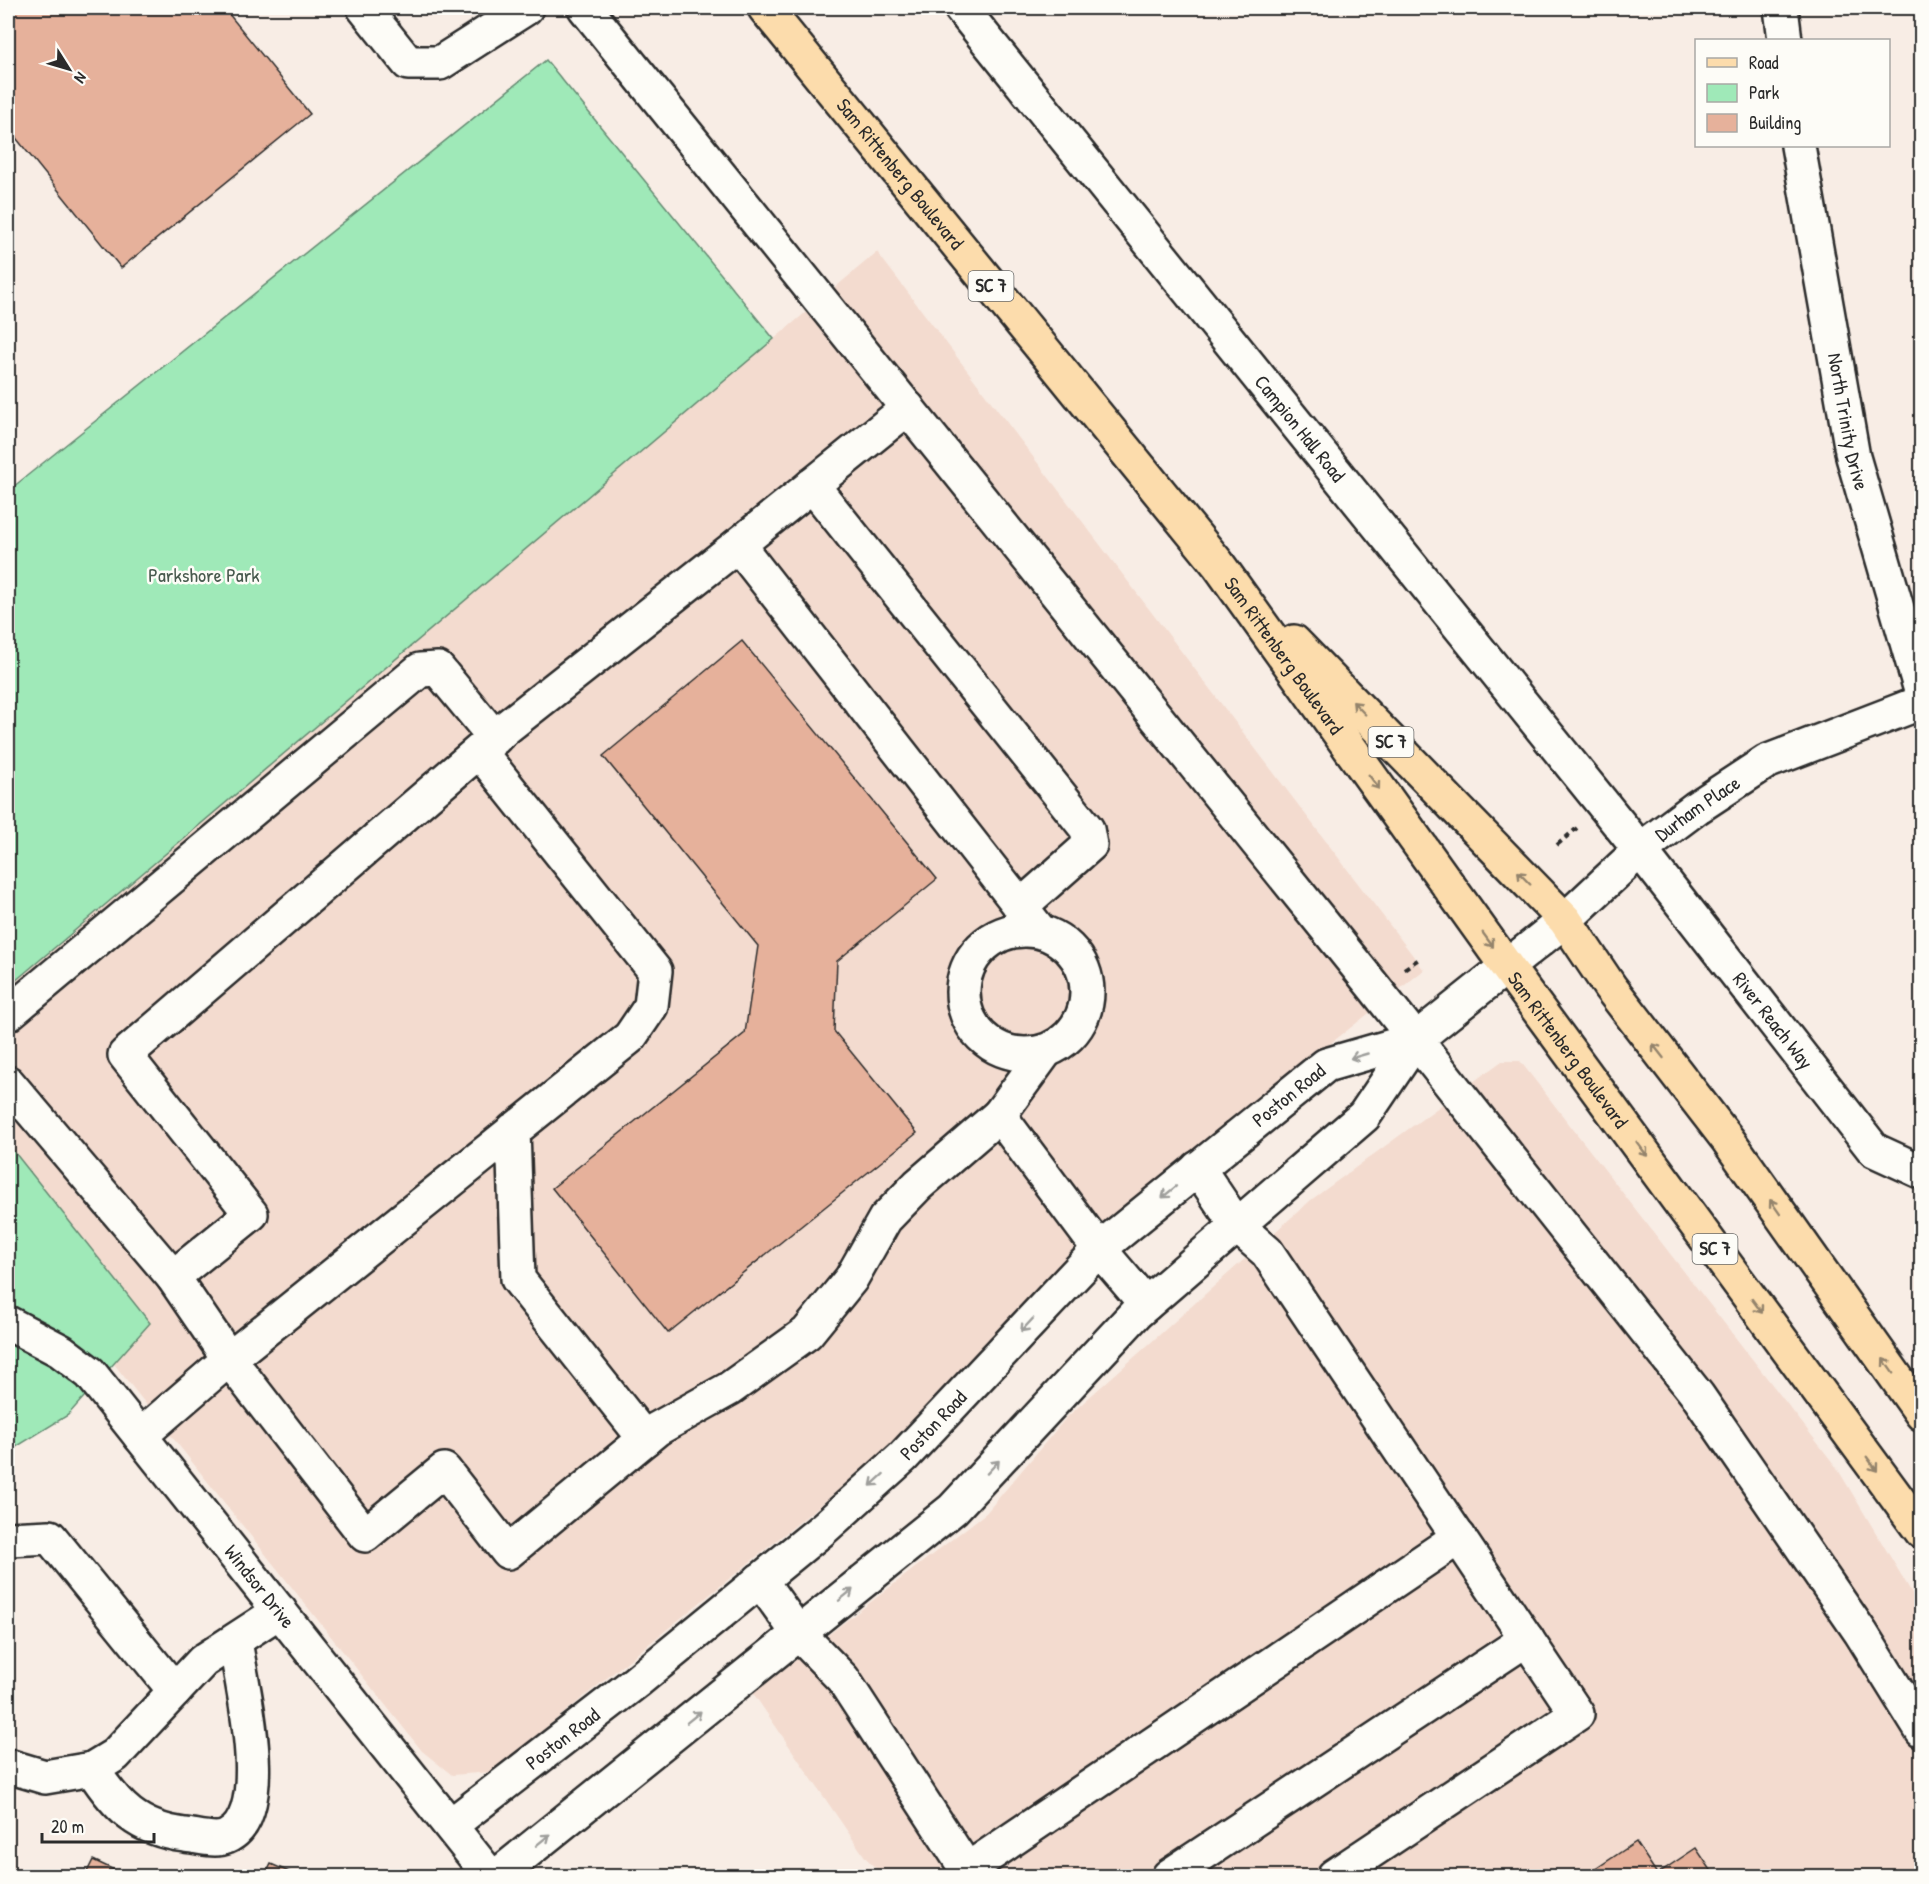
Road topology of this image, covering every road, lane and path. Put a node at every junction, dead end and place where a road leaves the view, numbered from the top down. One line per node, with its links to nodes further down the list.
1 (364, 8): 2 (street)
2 (526, 8)
3 (585, 8): 9 (street)
4 (765, 8): 12 (main road, Sam Rittenberg Boulevard / SC 7)
5 (961, 8): 16 (street, Campion Hall Road)
6 (1781, 8): 7 (street)
7 (1785, 39)
8 (1798, 147): 13 (street, North Trinity Drive)
9 (908, 408): 10 (street); 23 (street)
10 (812, 485): 11 (street); 17 (street)
11 (738, 545): 15 (street); 17 (street)
12 (1218, 564): 18 (main road, Sam Rittenberg Boulevard / SC 7, one-way to 12); 20 (main road, Sam Rittenberg Boulevard / SC 7, one-way to 20)
13 (1922, 694)
14 (1922, 702): 16 (street, Durham Place)
15 (487, 744): 22 (street); 27 (street); 32 (street)
16 (1640, 850): 18 (street, Durham Place); 29 (street, River Reach Way)
17 (1029, 919): 24 (street); 24 (street)
18 (1565, 920): 20 (street, Durham Place); 36 (main road, Sam Rittenberg Boulevard / SC 7, one-way to 18)
19 (1419, 959): 21 (path)
20 (1507, 967): 23 (street, Poston Road); 39 (main road, Sam Rittenberg Boulevard / SC 7, one-way to 39)
21 (1401, 972)
22 (8, 1014)
23 (1416, 1039): 28 (street, Poston Road, one-way to 28); 30 (street, Poston Road); 48 (street)
24 (1045, 1052): 26 (street)
25 (8, 1083): 32 (street)
26 (999, 1115): 31 (street); 38 (street)
27 (513, 1130): 35 (street); 38 (street)
28 (1198, 1168): 30 (street); 31 (street, Poston Road, one-way to 31)
29 (1922, 1172)
30 (1237, 1226): 33 (street, Poston Road); 40 (street)
31 (1099, 1249): 33 (street); 42 (street, Poston Road, one-way to 42)
32 (173, 1277): 35 (street)
33 (1146, 1304): 44 (street, Poston Road, one-way to 33)
34 (8, 1323): 37 (street, Windsor Drive)
35 (229, 1359): 37 (street); 38 (street)
36 (1922, 1414)
37 (140, 1436): 43 (street, Windsor Drive)
38 (645, 1439)
39 (1922, 1532)
40 (1460, 1537): 45 (street); 52 (street)
41 (8, 1539): 47 (street)
42 (760, 1580): 44 (street); 51 (street, Poston Road)
43 (280, 1611): 46 (street); 51 (street, Windsor Drive)
44 (798, 1633): 52 (street); 54 (street, Poston Road, one-way to 44)
45 (1527, 1639): 55 (street); 56 (street)
46 (235, 1641): 47 (street); 50 (street)
47 (175, 1690): 50 (street)
48 (1922, 1731)
49 (8, 1766): 50 (street)
50 (92, 1768)
51 (451, 1825): 53 (street, Windsor Drive)
52 (969, 1874)
53 (490, 1876)
54 (497, 1876)
55 (1168, 1876)
56 (1334, 1876)

